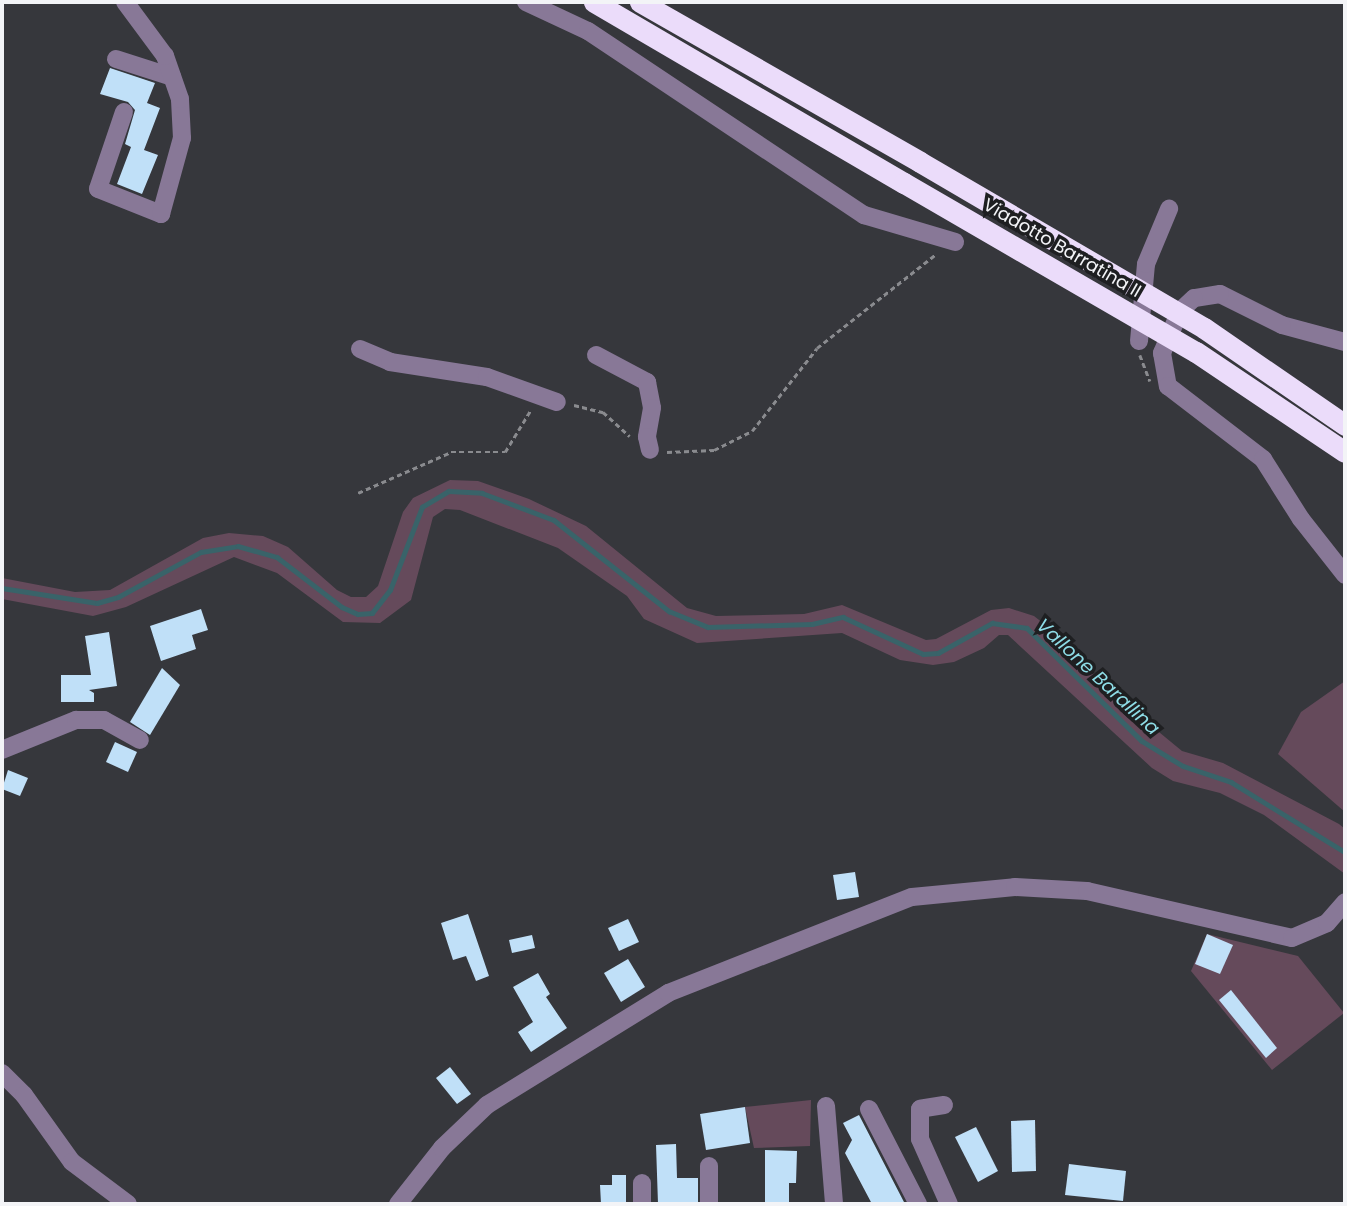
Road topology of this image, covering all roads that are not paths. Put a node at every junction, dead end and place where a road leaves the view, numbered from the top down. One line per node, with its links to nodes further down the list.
1 (125, 2): 6 (street)
2 (526, 2): 9 (street)
3 (594, 2): 14 (highway, Viadotto Barratina II, bridge)
4 (639, 2): 16 (highway, Viadotto Barratina II, bridge)
5 (116, 59): 6 (street)
6 (172, 77): 7 (street)
7 (124, 112)
8 (1169, 209): 10 (street)
9 (955, 242)
10 (1139, 341)
11 (1345, 342): 20 (street)
12 (360, 349): 15 (street)
13 (596, 355): 17 (street)
14 (1220, 366): 18 (highway); 19 (highway)
15 (557, 402)
16 (1345, 425)
17 (650, 450)
18 (1345, 452)
19 (1345, 469)
20 (1345, 575)
21 (140, 740): 22 (street)
22 (2, 750)
23 (1345, 903): 31 (street)
24 (2, 1073): 30 (street)
25 (944, 1105): 36 (street)
26 (826, 1106): 34 (street)
27 (869, 1110): 35 (street)
28 (709, 1166): 33 (street)
29 (642, 1183): 32 (street)
30 (128, 1204)
31 (398, 1204)
32 (642, 1204)
33 (709, 1204)
34 (834, 1204)
35 (918, 1204)
36 (949, 1204)

